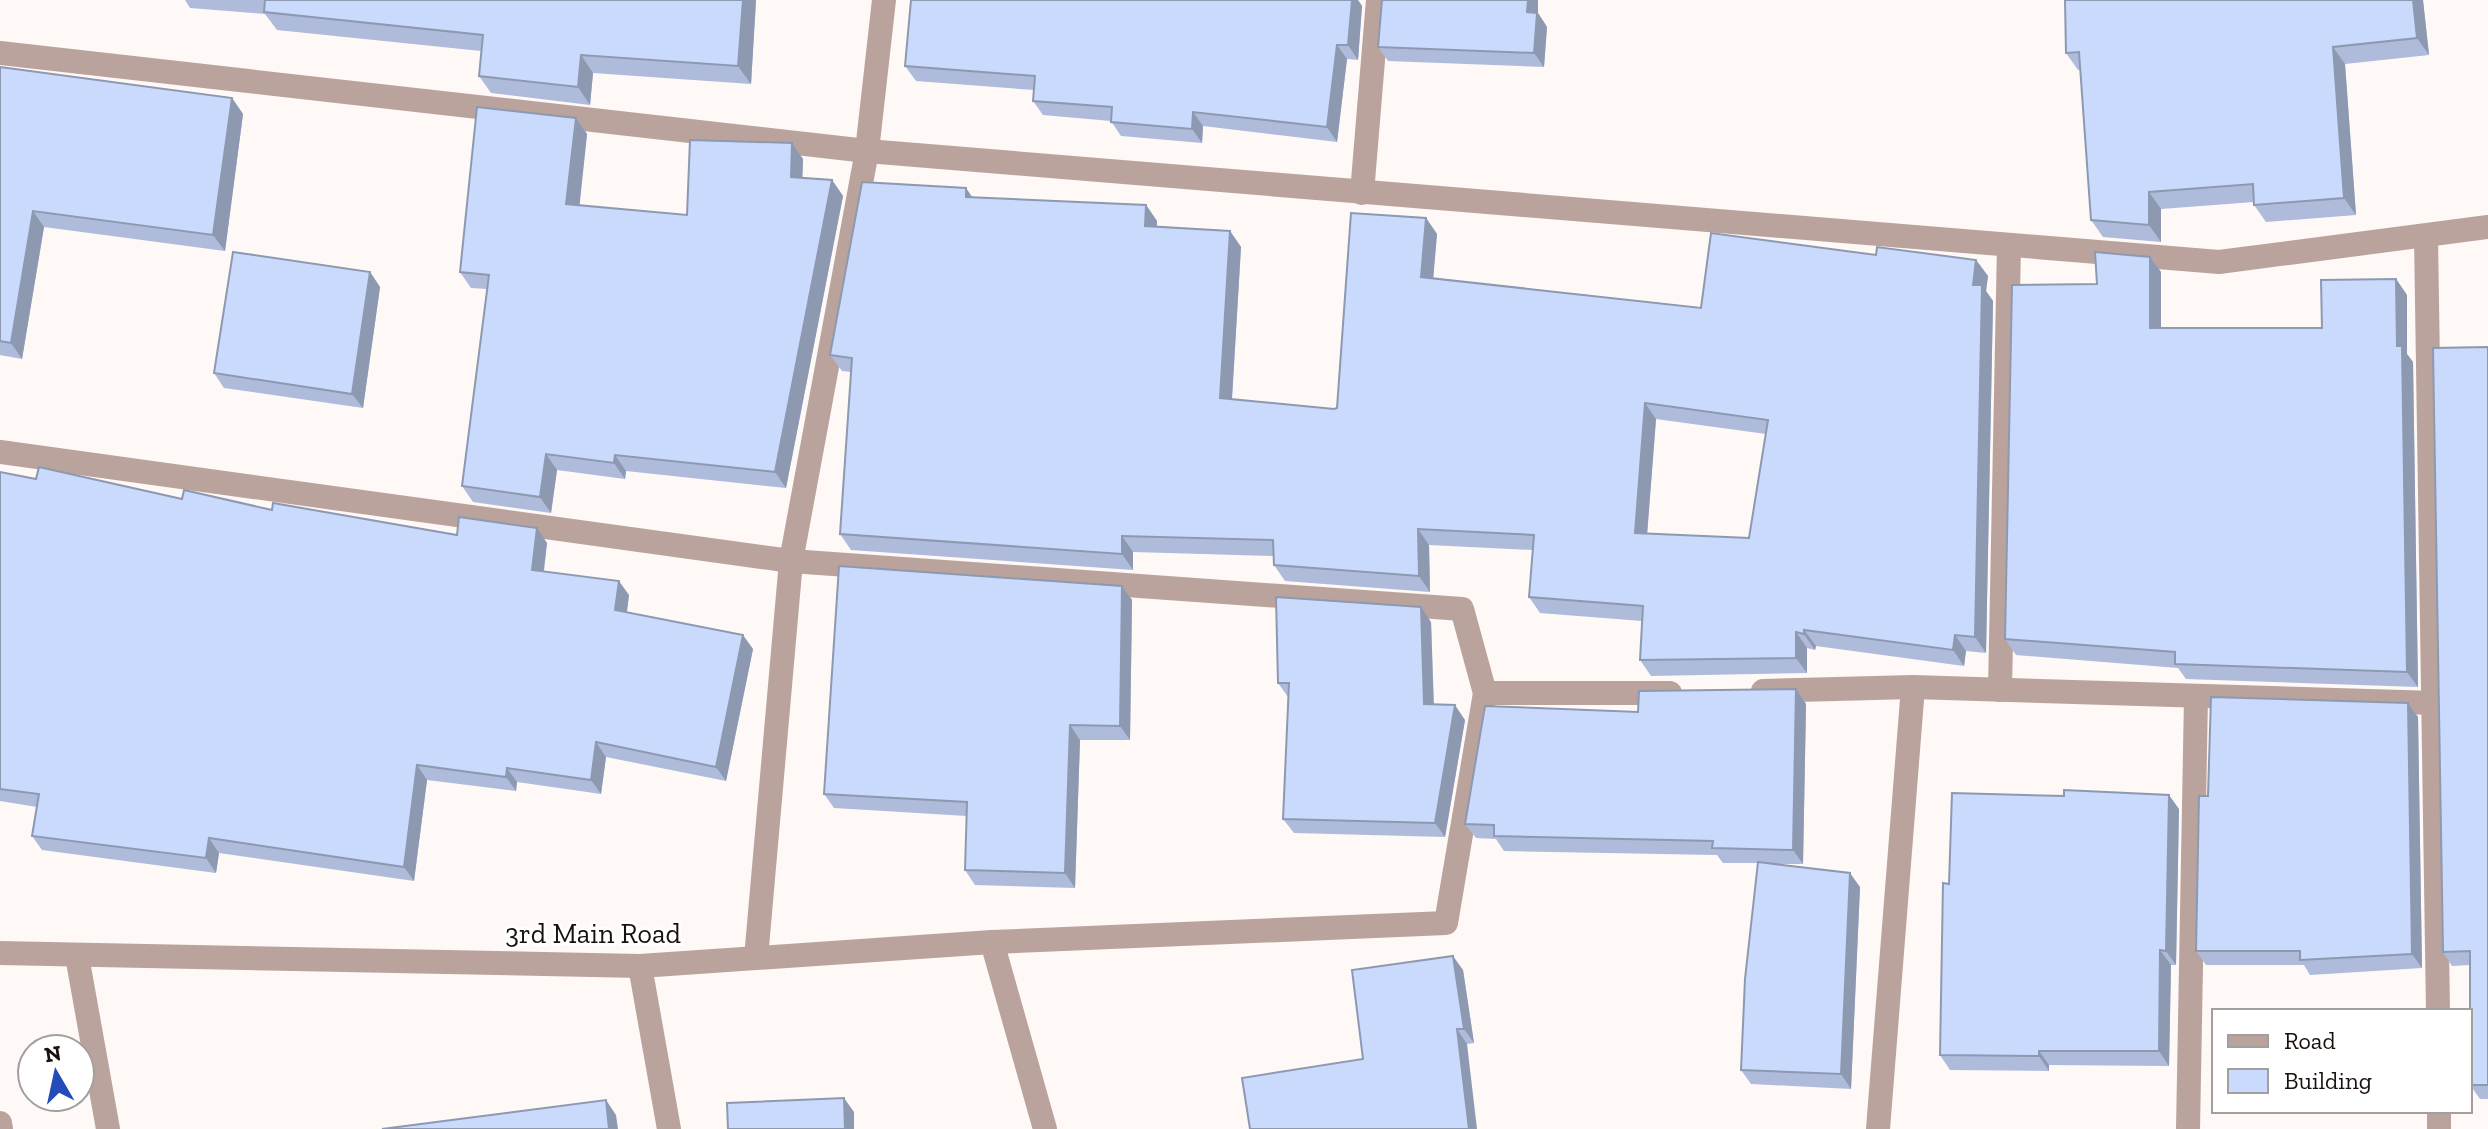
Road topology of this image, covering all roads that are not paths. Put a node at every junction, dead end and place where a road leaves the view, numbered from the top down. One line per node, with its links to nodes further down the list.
1 (884, 0): 4 (street)
2 (1378, 0): 5 (street)
3 (0, 53): 4 (street)
4 (867, 151): 5 (street); 10 (street)
5 (1362, 193): 8 (street)
6 (2488, 227): 7 (street)
7 (2426, 237): 8 (street); 17 (street)
8 (2009, 245): 12 (street)
9 (0, 452): 10 (street)
10 (791, 561): 14 (street); 21 (street)
11 (1913, 687): 12 (street); 13 (street); 29 (street)
12 (2000, 690): 16 (street)
13 (1734, 692)
14 (1485, 693): 15 (street); 18 (street, 3rd Main Road)
15 (1689, 693)
16 (2196, 697): 17 (street); 30 (street)
17 (2436, 703): 23 (street)
18 (992, 942): 21 (street, 3rd Main Road); 28 (street)
19 (0, 953): 20 (street, 3rd Main Road)
20 (77, 956): 22 (street, 3rd Main Road); 26 (street)
21 (756, 958): 22 (street, 3rd Main Road)
22 (640, 966): 27 (street)
23 (2438, 1009)
24 (0, 1123): 25 (street)
25 (1, 1129)
26 (108, 1129)
27 (669, 1129)
28 (1045, 1129)
29 (1878, 1129)
30 (2188, 1129)

